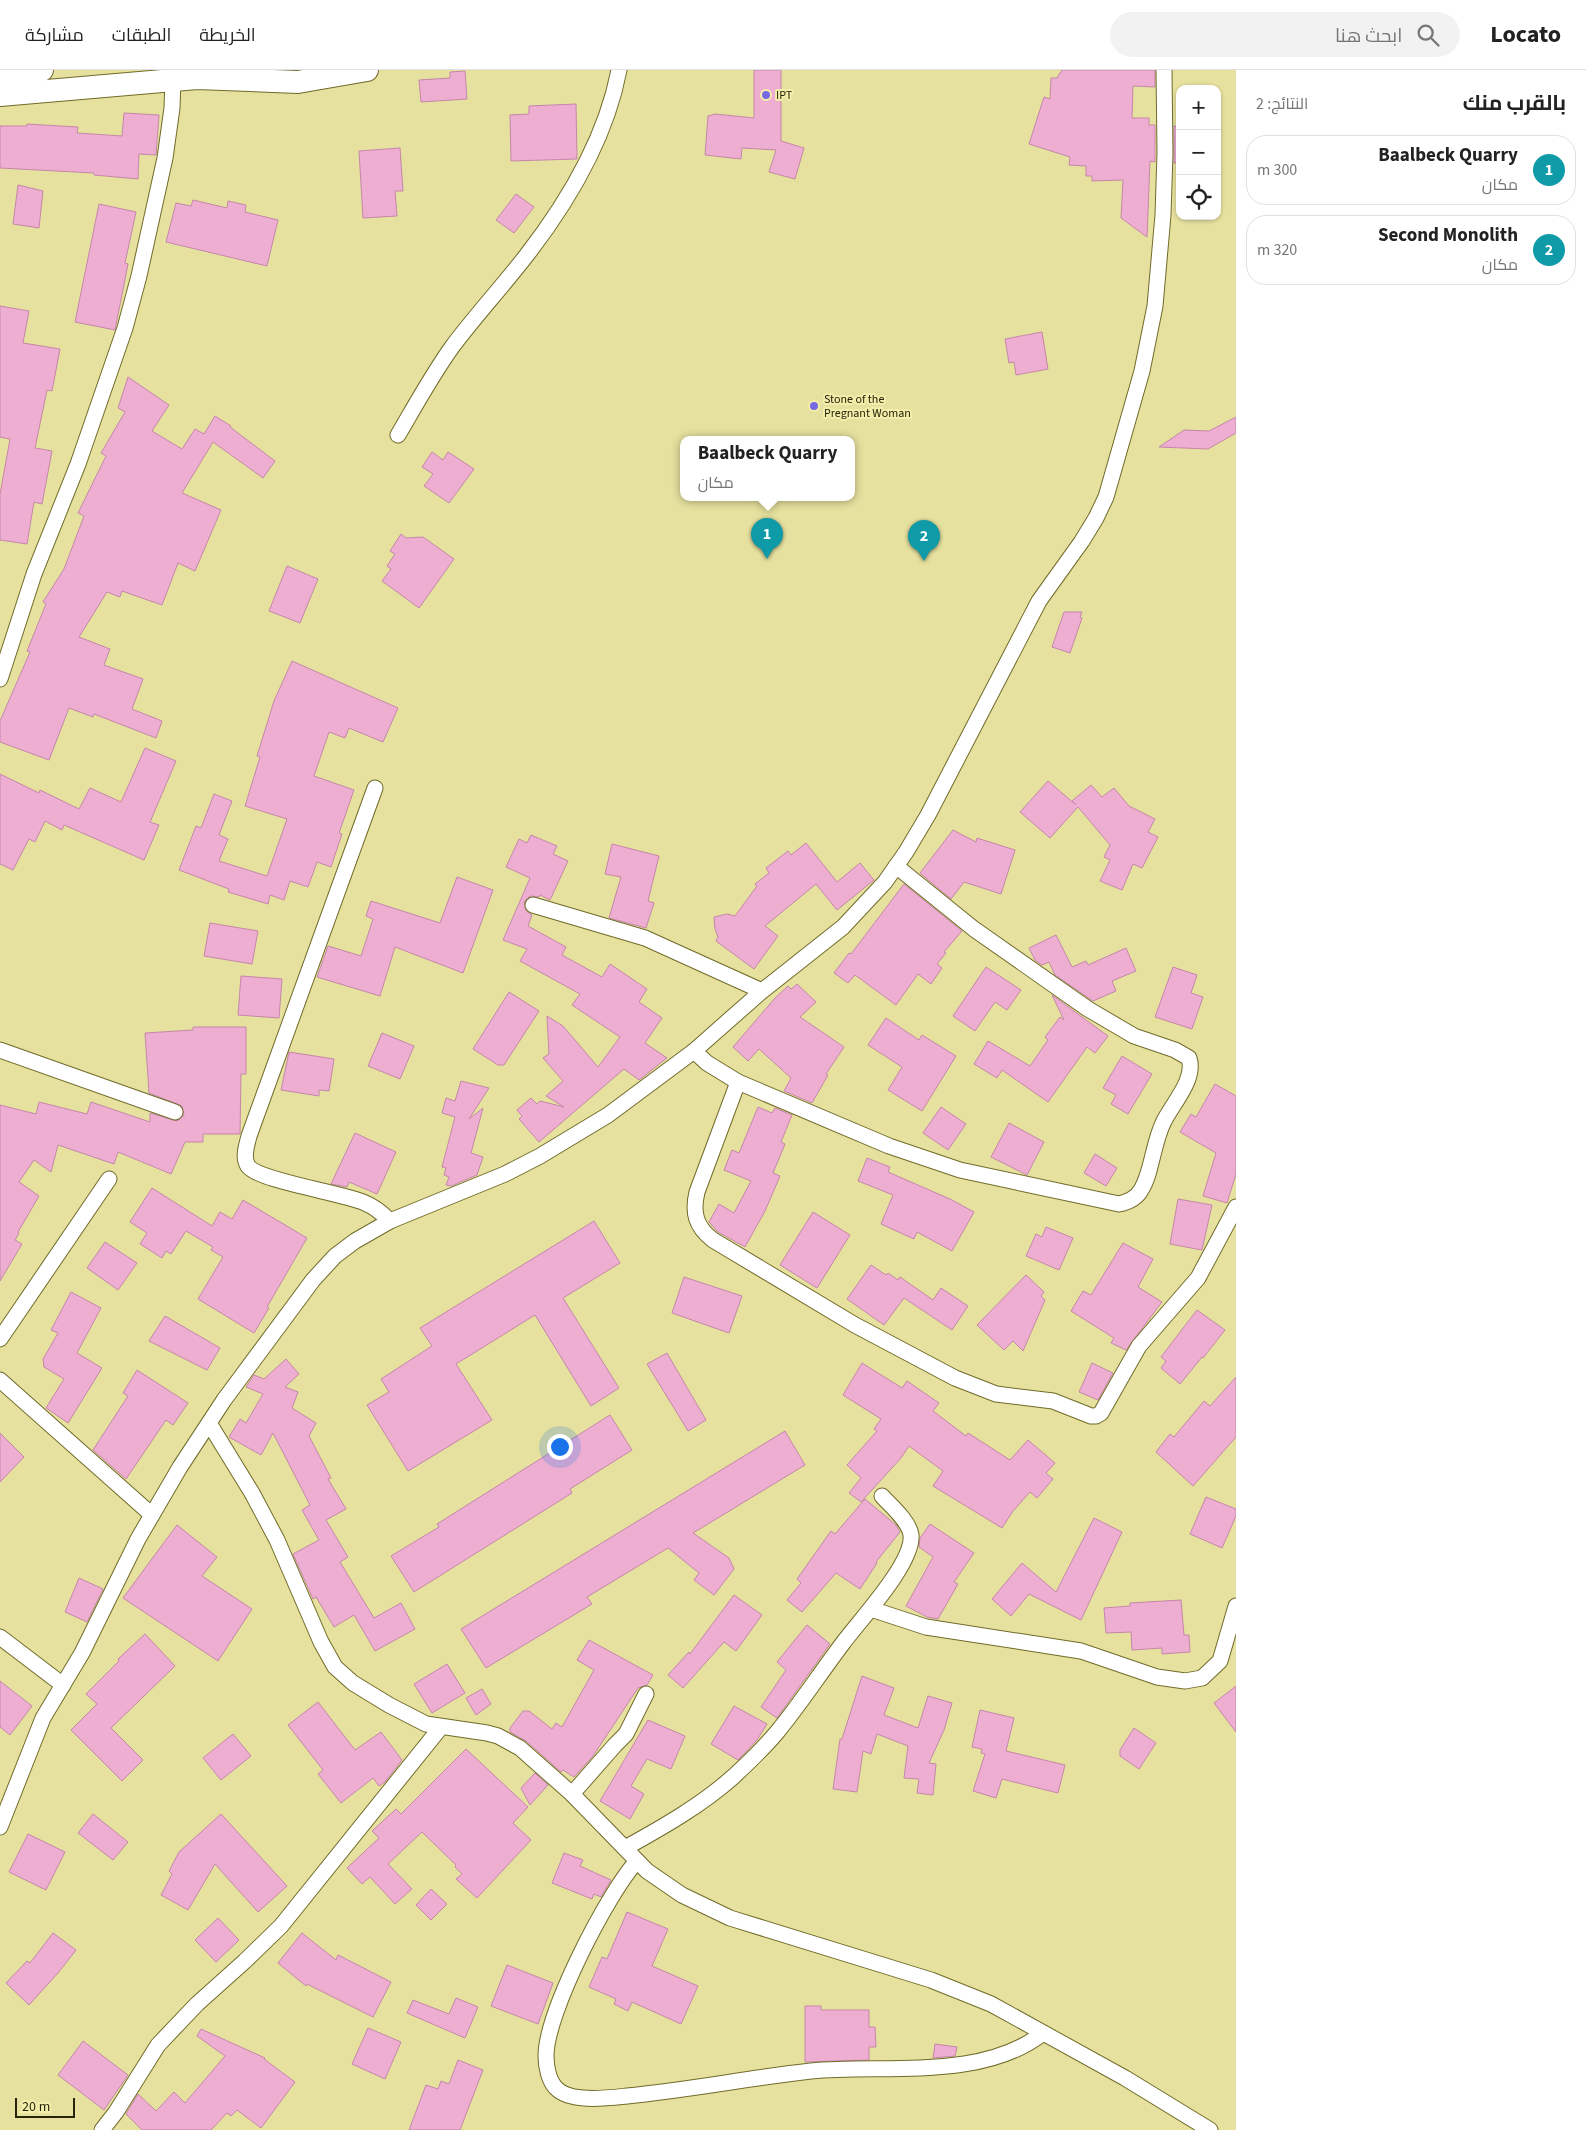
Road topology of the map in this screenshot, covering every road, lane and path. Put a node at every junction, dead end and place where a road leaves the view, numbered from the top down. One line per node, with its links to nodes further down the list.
1 (42, 70): 5 (main road)
2 (367, 70): 6 (main road)
3 (619, 70): 10 (street)
4 (1164, 70): 13 (street)
5 (0, 74)
6 (331, 74): 7 (main road)
7 (267, 75): 8 (main road)
8 (173, 80): 9 (main road); 11 (street)
9 (0, 95)
10 (398, 435)
11 (0, 679)
12 (375, 788): 22 (street)
13 (896, 866): 15 (street); 18 (street)
14 (533, 905): 15 (street)
15 (762, 991): 17 (street)
16 (0, 1050): 19 (street)
17 (694, 1051): 18 (street); 22 (street)
18 (738, 1082): 21 (street)
19 (175, 1112)
20 (109, 1179): 23 (street)
21 (1236, 1208)
22 (390, 1221): 25 (street)
23 (0, 1339)
24 (0, 1380): 27 (street)
25 (209, 1423): 27 (street); 33 (street)
26 (882, 1496): 29 (street)
27 (152, 1514): 31 (street)
28 (1236, 1606): 29 (street)
29 (872, 1609): 37 (street)
30 (0, 1636): 31 (street)
31 (63, 1685): 35 (street)
32 (646, 1694): 34 (street)
33 (441, 1726): 34 (street); 40 (street)
34 (572, 1794): 37 (street)
35 (4, 1808): 36 (street)
36 (0, 1827)
37 (625, 1848): 38 (street)
38 (637, 1861): 39 (street); 39 (street)
39 (1043, 2032): 41 (street)
40 (102, 2130)
41 (1210, 2130)

